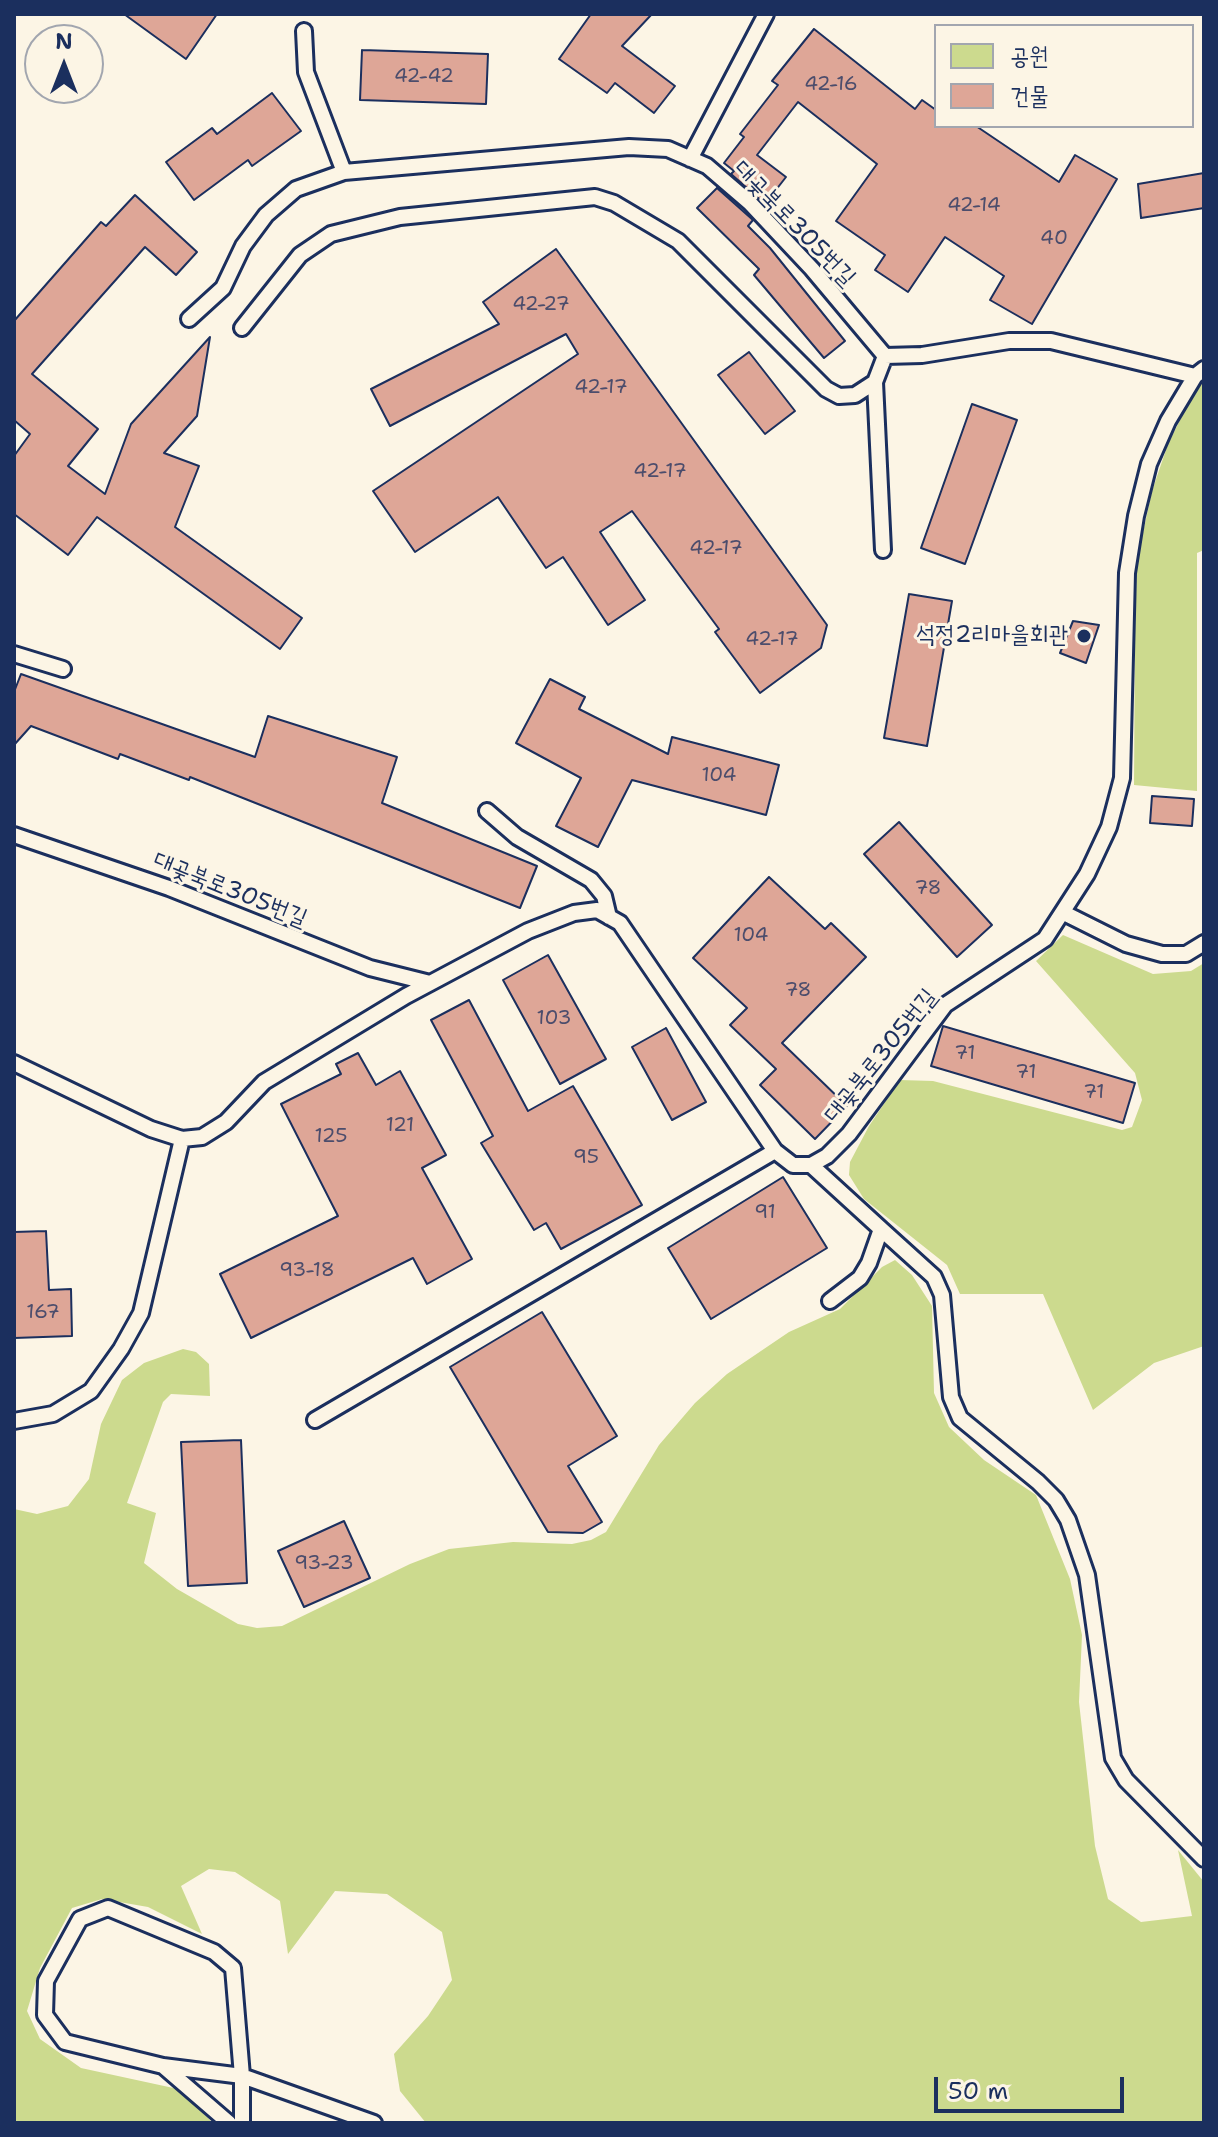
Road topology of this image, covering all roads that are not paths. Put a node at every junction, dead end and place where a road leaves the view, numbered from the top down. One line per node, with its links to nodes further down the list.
1 (766, 14): 3 (lane)
2 (304, 31): 4 (lane)
3 (690, 159): 4 (lane, 대곶북로305번길); 7 (lane, 대곶북로305번길)
4 (344, 172): 5 (lane, 대곶북로305번길)
5 (189, 319)
6 (242, 328): 9 (lane)
7 (885, 356): 8 (lane, 대곶북로305번길); 9 (lane)
8 (1200, 372): 15 (lane, 대곶북로305번길)
9 (875, 382): 10 (lane)
10 (883, 550)
11 (14, 654): 12 (lane)
12 (63, 669)
13 (487, 811): 16 (lane)
14 (14, 835): 18 (lane, 대곶북로305번길)
15 (1064, 913): 17 (lane); 22 (lane, 대곶북로305번길)
16 (609, 917): 18 (lane); 21 (lane)
17 (1204, 943)
18 (430, 983): 20 (lane)
19 (14, 1063): 20 (lane)
20 (182, 1139): 26 (lane)
21 (775, 1151): 22 (lane); 25 (lane)
22 (811, 1165): 23 (lane)
23 (881, 1229): 24 (lane); 27 (lane)
24 (830, 1301)
25 (315, 1420)
26 (14, 1421)
27 (1204, 1859)
28 (163, 2066): 29 (lane); 29 (lane); 30 (lane)
29 (242, 2076): 31 (lane); 32 (lane)
30 (229, 2123)
31 (242, 2123)
32 (374, 2123)

